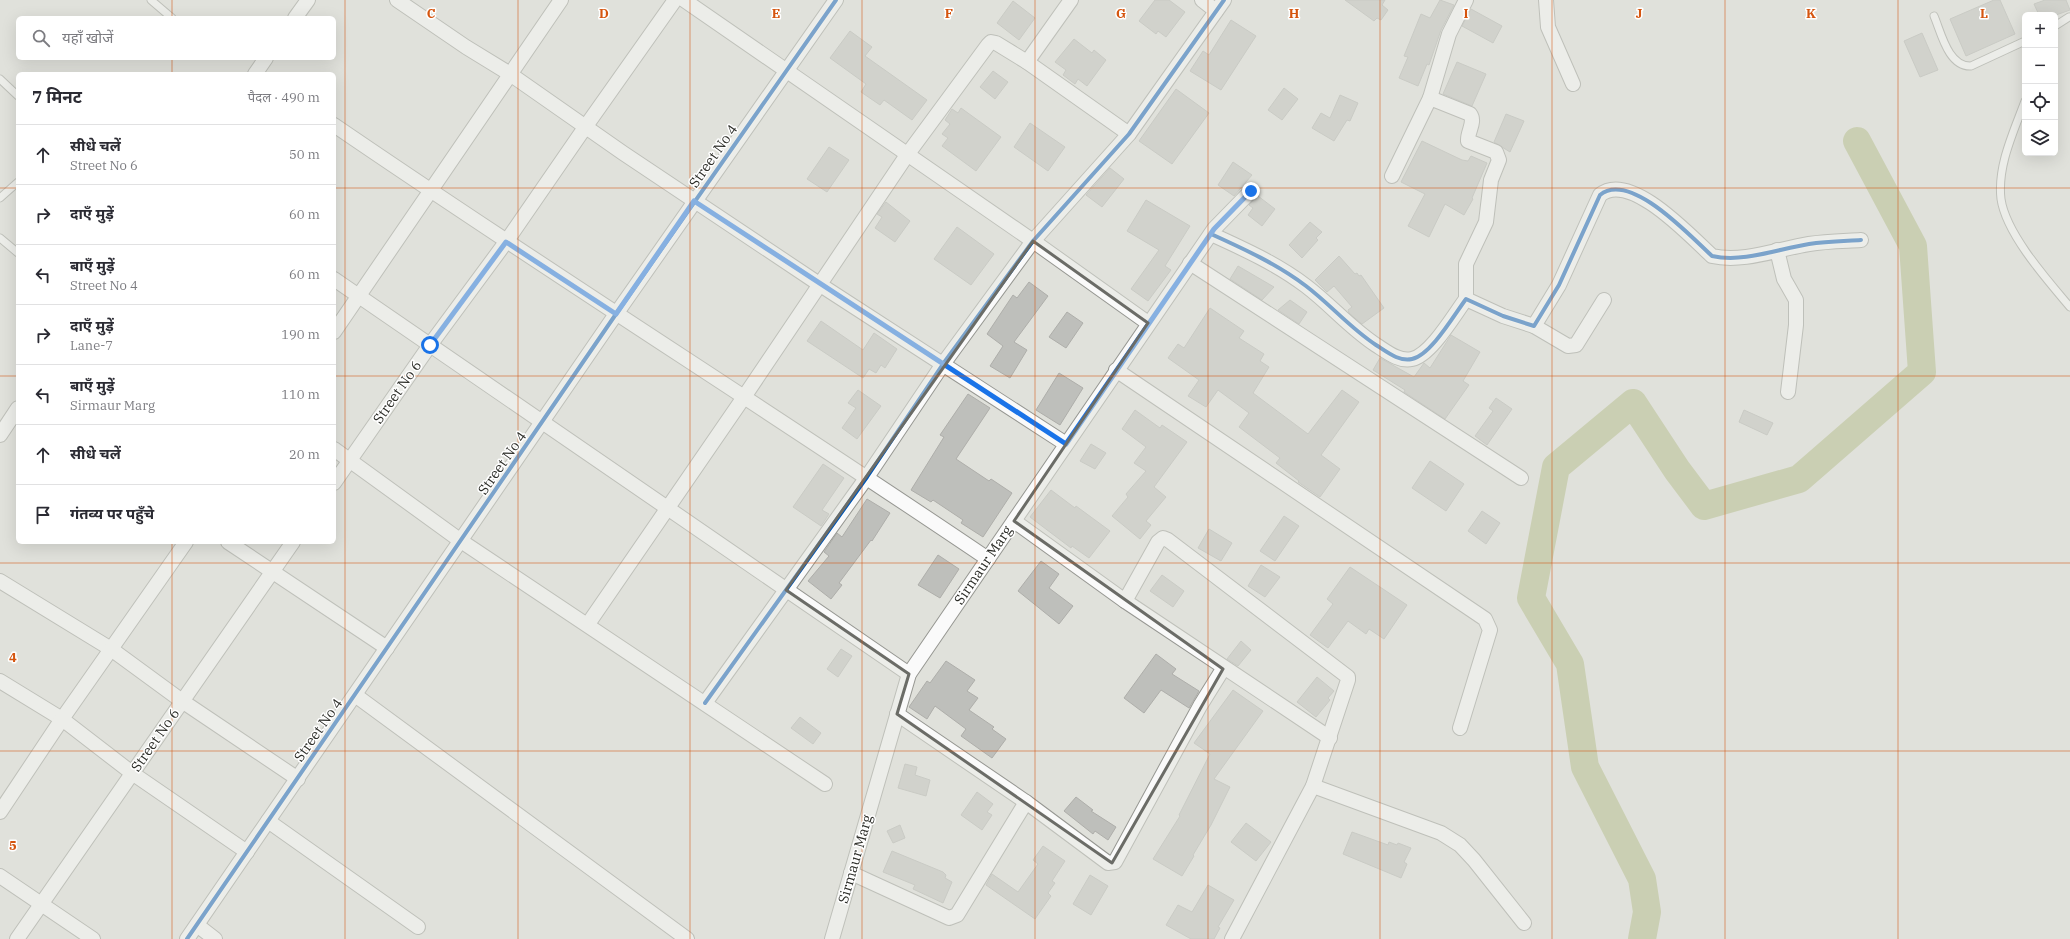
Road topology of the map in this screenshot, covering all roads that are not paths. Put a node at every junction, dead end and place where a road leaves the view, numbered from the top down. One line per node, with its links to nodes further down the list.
1 (151, 0): 13 (lane)
2 (308, 0): 14 (street)
3 (397, 0): 23 (street)
4 (561, 0): 23 (street)
5 (675, 0): 29 (street, Street No 6)
6 (684, 0): 21 (street)
7 (836, 0): 21 (street, Street No 4)
8 (1071, 0): 20 (street)
9 (1202, 0): 12 (street)
10 (1466, 0): 27 (street)
11 (1546, 0): 25 (street)
12 (1220, 5): 31 (street)
13 (170, 16)
14 (296, 16)
15 (1934, 16): 18 (lane)
16 (2069, 17): 17 (lane)
17 (2058, 24)
18 (2022, 42)
19 (265, 60): 22 (street)
20 (1027, 62): 31 (street); 32 (street)
21 (785, 71): 32 (street); 38 (street, Street No 4)
22 (258, 72)
23 (510, 74): 29 (street); 35 (street)
24 (0, 79): 26 (lane)
25 (1573, 84)
26 (16, 94)
27 (1430, 98): 33 (street); 50 (street)
28 (2022, 109): 52 (lane)
29 (586, 126): 38 (street); 43 (street, Street No 6)
30 (336, 127): 35 (street)
31 (1129, 134): 42 (street)
32 (907, 156): 42 (street); 48 (street)
33 (1392, 176)
34 (16, 184): 37 (lane)
35 (429, 191): 43 (street); 49 (street)
36 (1251, 191): 39 (street, Sirmaur Marg)
37 (0, 198)
38 (694, 201): 48 (street); 53 (street, Street No 4)
39 (1212, 232): 46 (street, Sirmaur Marg); 50 (street)
40 (0, 238): 45 (lane)
41 (1861, 240): 44 (street)
42 (1033, 241): 54 (street); 58 (street)
43 (506, 242): 53 (street); 57 (street, Street No 6)
44 (1777, 250): 55 (street); 60 (street)
45 (16, 251)
46 (1190, 263): 54 (street, Sirmaur Marg); 69 (street)
47 (336, 280): 49 (street)
48 (819, 284): 58 (street); 61 (street)
49 (359, 296): 56 (street); 57 (street)
50 (1466, 299): 55 (street)
51 (1604, 300): 55 (street)
52 (2070, 307)
53 (616, 314): 61 (street); 63 (street, Street No 4)
54 (1148, 324): 59 (street, Sirmaur Marg)
55 (1534, 326)
56 (336, 329)
57 (430, 345): 63 (street); 67 (street, Street No 6)
58 (943, 364): 65 (street); 68 (street)
59 (1116, 370): 65 (street, Sirmaur Marg); 93 (street)
60 (1788, 392)
61 (744, 397): 68 (street); 71 (street)
62 (16, 411): 64 (street)
63 (543, 423): 71 (street); 73 (street, Street No 4)
64 (0, 435)
65 (1066, 444): 72 (street, Sirmaur Marg)
66 (336, 450): 67 (street)
67 (350, 460): 70 (street, Street No 6); 73 (street)
68 (867, 477): 77 (street); 80 (street)
69 (1521, 478)
70 (336, 480)
71 (668, 507): 80 (street); 82 (street)
72 (1014, 521): 77 (street, Sirmaur Marg); 81 (street)
73 (461, 541): 82 (street); 83 (street, Street No 4)
74 (185, 544): 84 (street)
75 (231, 544): 78 (street)
76 (292, 544): 78 (street, Street No 6)
77 (988, 559): 86 (street, Sirmaur Marg)
78 (273, 571): 83 (street); 89 (street, Street No 6)
79 (0, 581): 84 (street)
80 (786, 590): 86 (street); 90 (street)
81 (1125, 601): 85 (street); 94 (street)
82 (588, 624): 90 (street)
83 (387, 648): 88 (street, Street No 4)
84 (111, 649): 89 (street); 92 (street)
85 (1224, 669): 94 (street); 99 (street)
86 (909, 674): 91 (street, Sirmaur Marg)
87 (0, 681): 92 (street)
88 (355, 695): 96 (street, Street No 4); 113 (street)
89 (182, 701): 95 (street, Street No 6); 96 (street)
90 (705, 703): 97 (street)
91 (898, 714): 99 (street); 103 (street, Sirmaur Marg)
92 (62, 719): 95 (street); 100 (street)
93 (1460, 728)
94 (1330, 738): 98 (street)
95 (132, 773): 102 (street); 105 (street, Street No 6)
96 (298, 779): 101 (street, Street No 4)
97 (825, 784)
98 (1313, 786): 106 (street); 115 (street)
99 (1026, 802): 103 (street)
100 (0, 812)
101 (268, 821): 102 (street, Street No 4); 108 (street)
102 (247, 852): 107 (street, Street No 4)
103 (851, 872): 114 (street, Sirmaur Marg)
104 (0, 876): 105 (street)
105 (41, 905): 109 (street, Street No 6); 110 (street)
106 (1524, 923)
107 (197, 925): 111 (street, Street No 4); 112 (street)
108 (418, 927)
109 (17, 939)
110 (92, 939)
111 (187, 939)
112 (215, 939)
113 (687, 939)
114 (832, 939)
115 (1232, 939)

